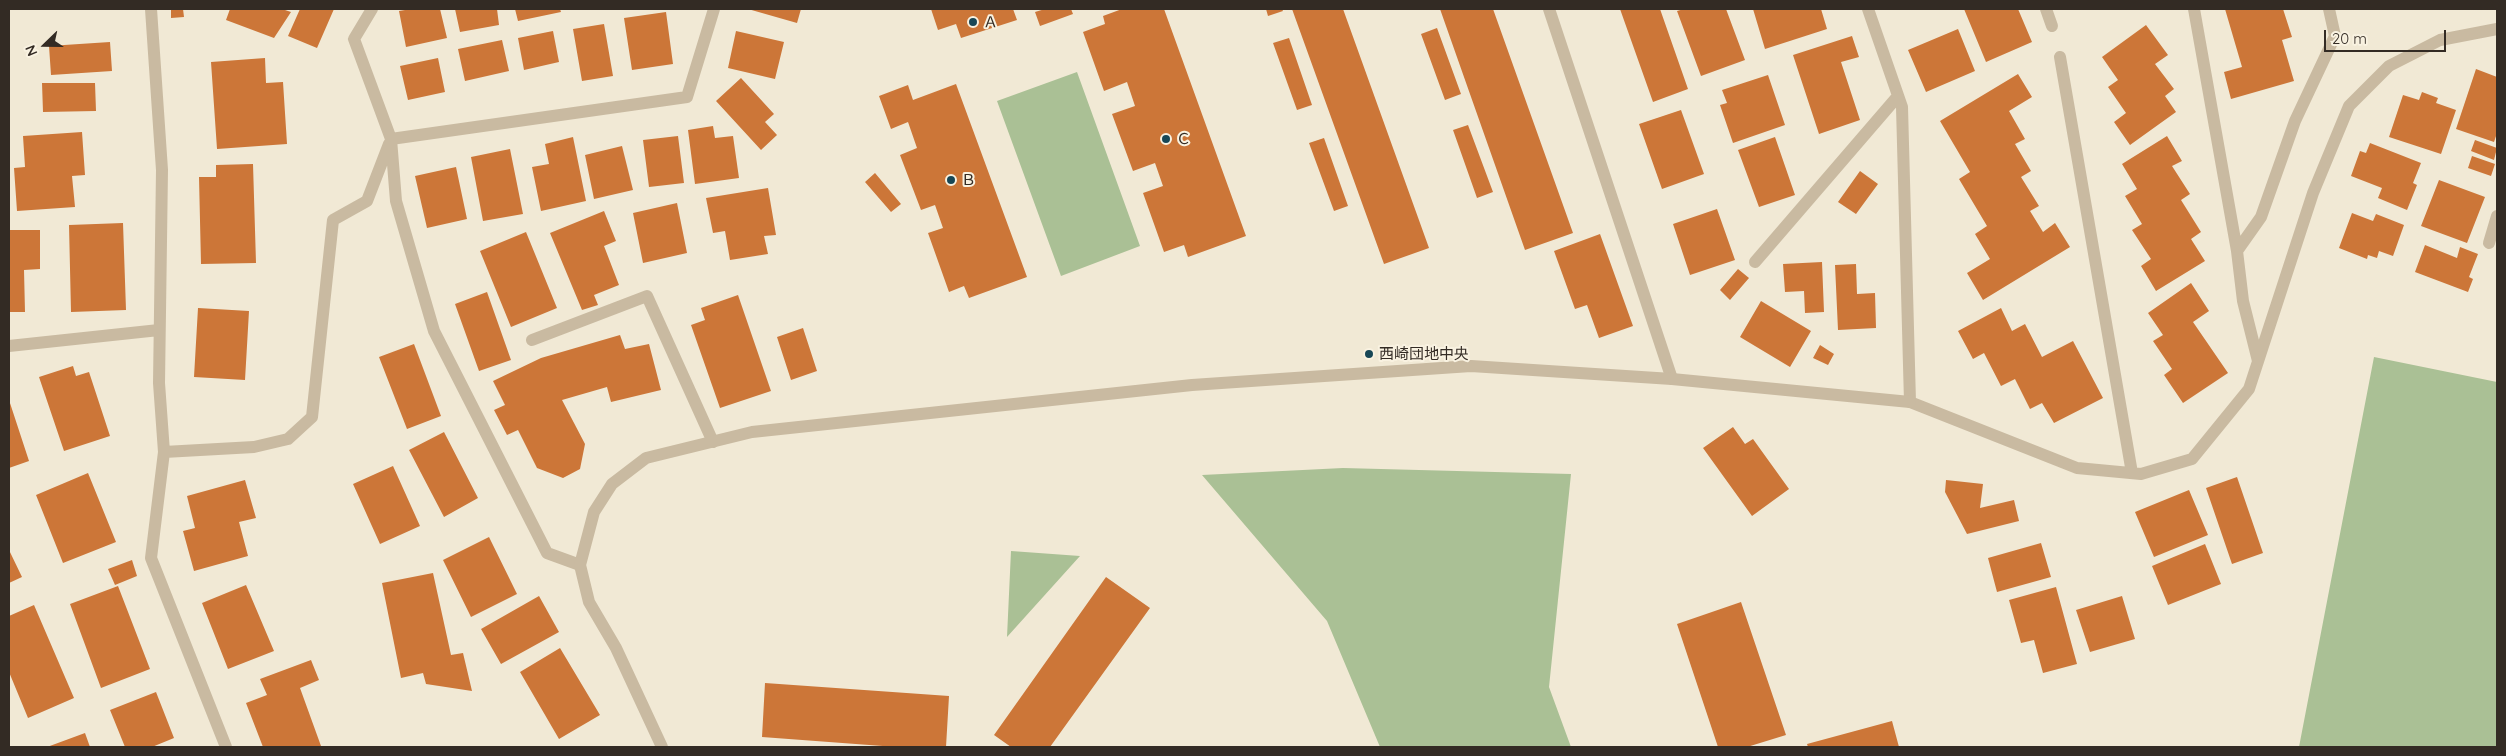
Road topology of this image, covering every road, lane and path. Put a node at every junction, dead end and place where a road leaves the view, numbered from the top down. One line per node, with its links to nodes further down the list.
1 (151, 9): 18 (street)
2 (372, 9): 13 (street)
3 (714, 9): 13 (street)
4 (1550, 9): 22 (street)
5 (1868, 9): 12 (street)
6 (2046, 9): 9 (street)
7 (2194, 9): 16 (street)
8 (2329, 9): 16 (street)
9 (2052, 26)
10 (2497, 29): 21 (street)
11 (2060, 57): 26 (street)
12 (1898, 96): 17 (street); 23 (street)
13 (391, 140): 25 (street); 27 (street)
14 (2497, 216): 15 (street)
15 (2489, 242)
16 (2237, 251): 21 (street)
17 (1756, 262)
18 (159, 330): 20 (street); 25 (street)
19 (532, 340): 24 (street)
20 (9, 346)
21 (2258, 361): 26 (street)
22 (1672, 379): 23 (street); 24 (street)
23 (1910, 402): 26 (street)
24 (713, 442): 27 (street)
25 (164, 452): 28 (street)
26 (2132, 473)
27 (580, 565): 29 (street)
28 (226, 747)
29 (662, 747)

